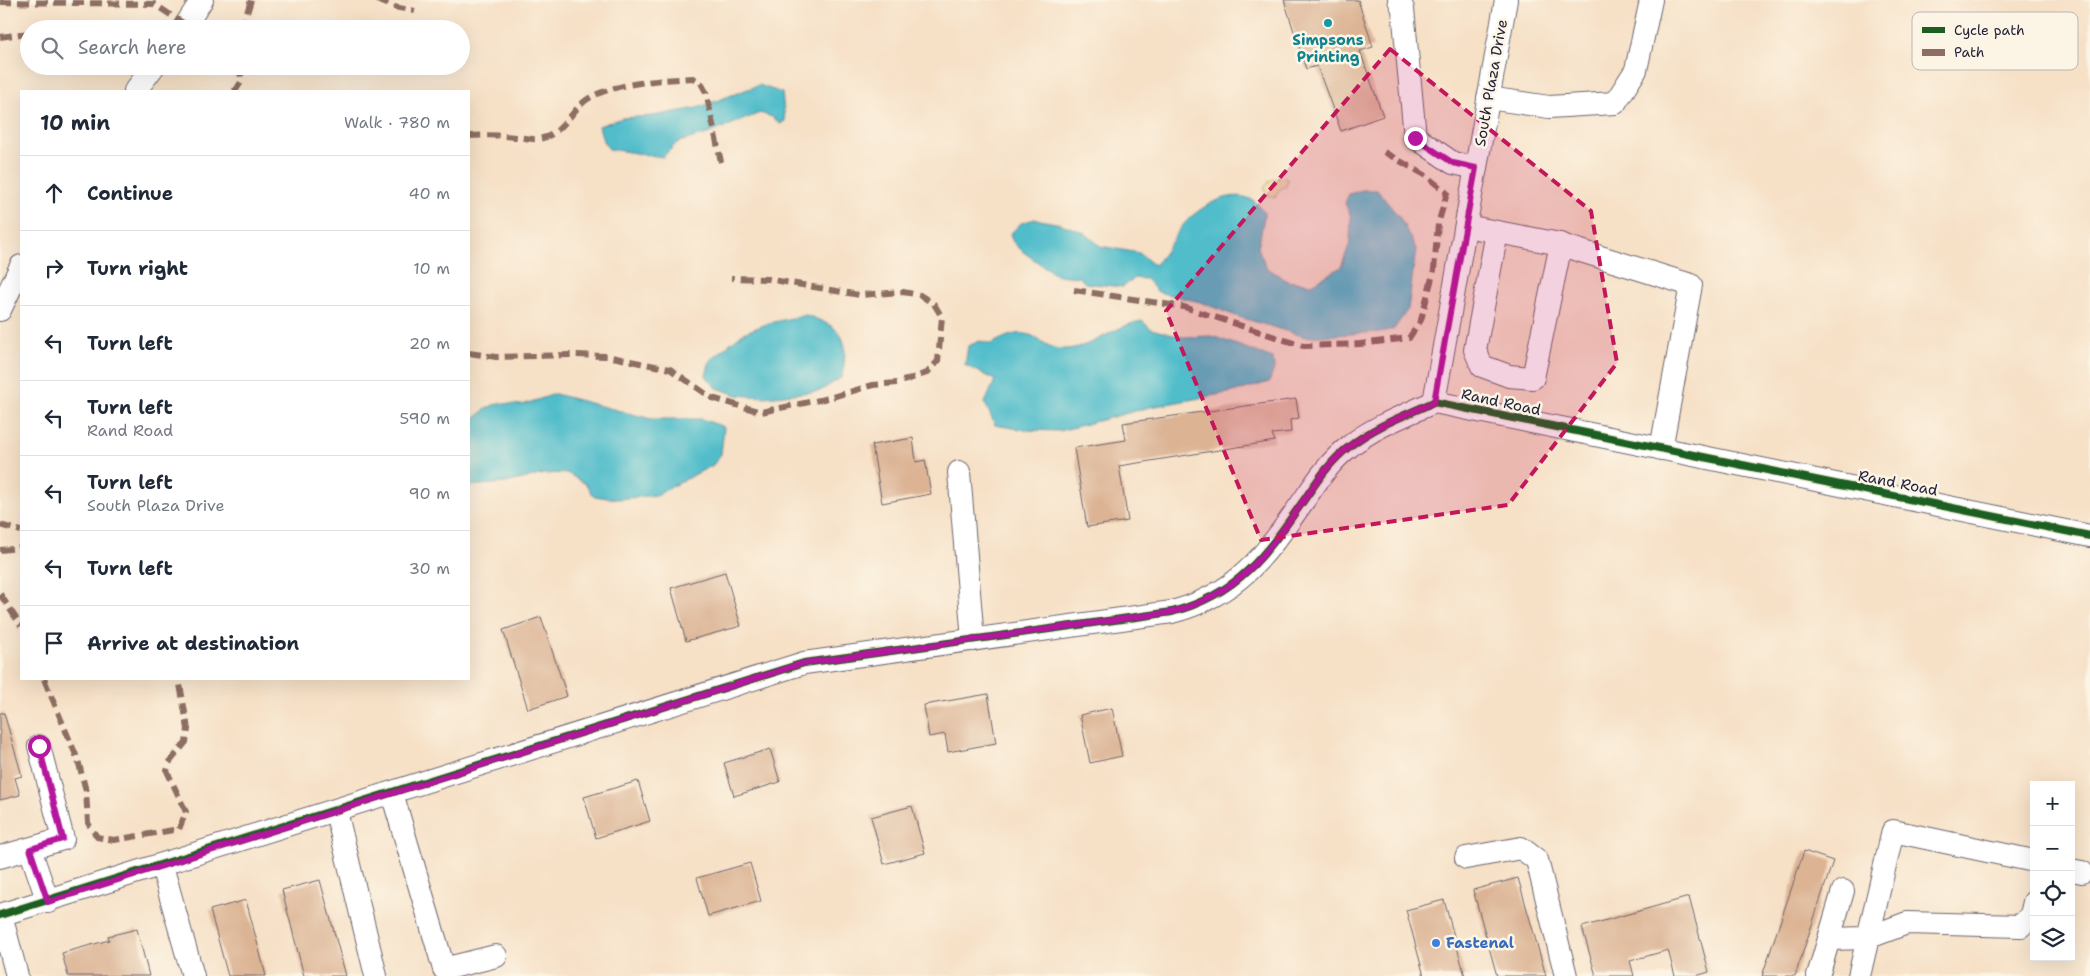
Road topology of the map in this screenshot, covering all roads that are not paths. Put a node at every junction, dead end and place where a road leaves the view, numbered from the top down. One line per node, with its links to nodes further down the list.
1 (202, 0): 5 (street)
2 (1399, 0): 9 (street)
3 (1506, 0): 8 (street, South Plaza Drive)
4 (1651, 0): 8 (street)
5 (189, 20)
6 (147, 75): 7 (street)
7 (136, 90)
8 (1488, 98): 9 (street, South Plaza Drive)
9 (1476, 168): 10 (street, South Plaza Drive)
10 (1466, 226): 11 (street); 15 (street, South Plaza Drive)
11 (1497, 232): 12 (street); 12 (street)
12 (1561, 244): 16 (street)
13 (20, 268): 14 (street)
14 (0, 310)
15 (1434, 402): 16 (street, Rand Road); 19 (street)
16 (1661, 449): 18 (street, Rand Road)
17 (958, 472): 19 (street)
18 (2090, 536)
19 (973, 640): 21 (street)
20 (39, 746): 23 (street)
21 (392, 793): 22 (street); 34 (street)
22 (336, 810): 27 (street); 37 (street)
23 (30, 849): 24 (street); 29 (street)
24 (0, 857)
25 (1466, 858): 38 (street)
26 (2030, 861): 32 (street)
27 (162, 866): 29 (street); 36 (street)
28 (1843, 892): 33 (street)
29 (48, 902): 30 (street)
30 (0, 915): 35 (street)
31 (2030, 916): 32 (street)
32 (1867, 938): 33 (street); 40 (street)
33 (1829, 939): 39 (street)
34 (496, 956)
35 (17, 976)
36 (193, 976)
37 (376, 976)
38 (1566, 976)
39 (1818, 976)
40 (1859, 976)

